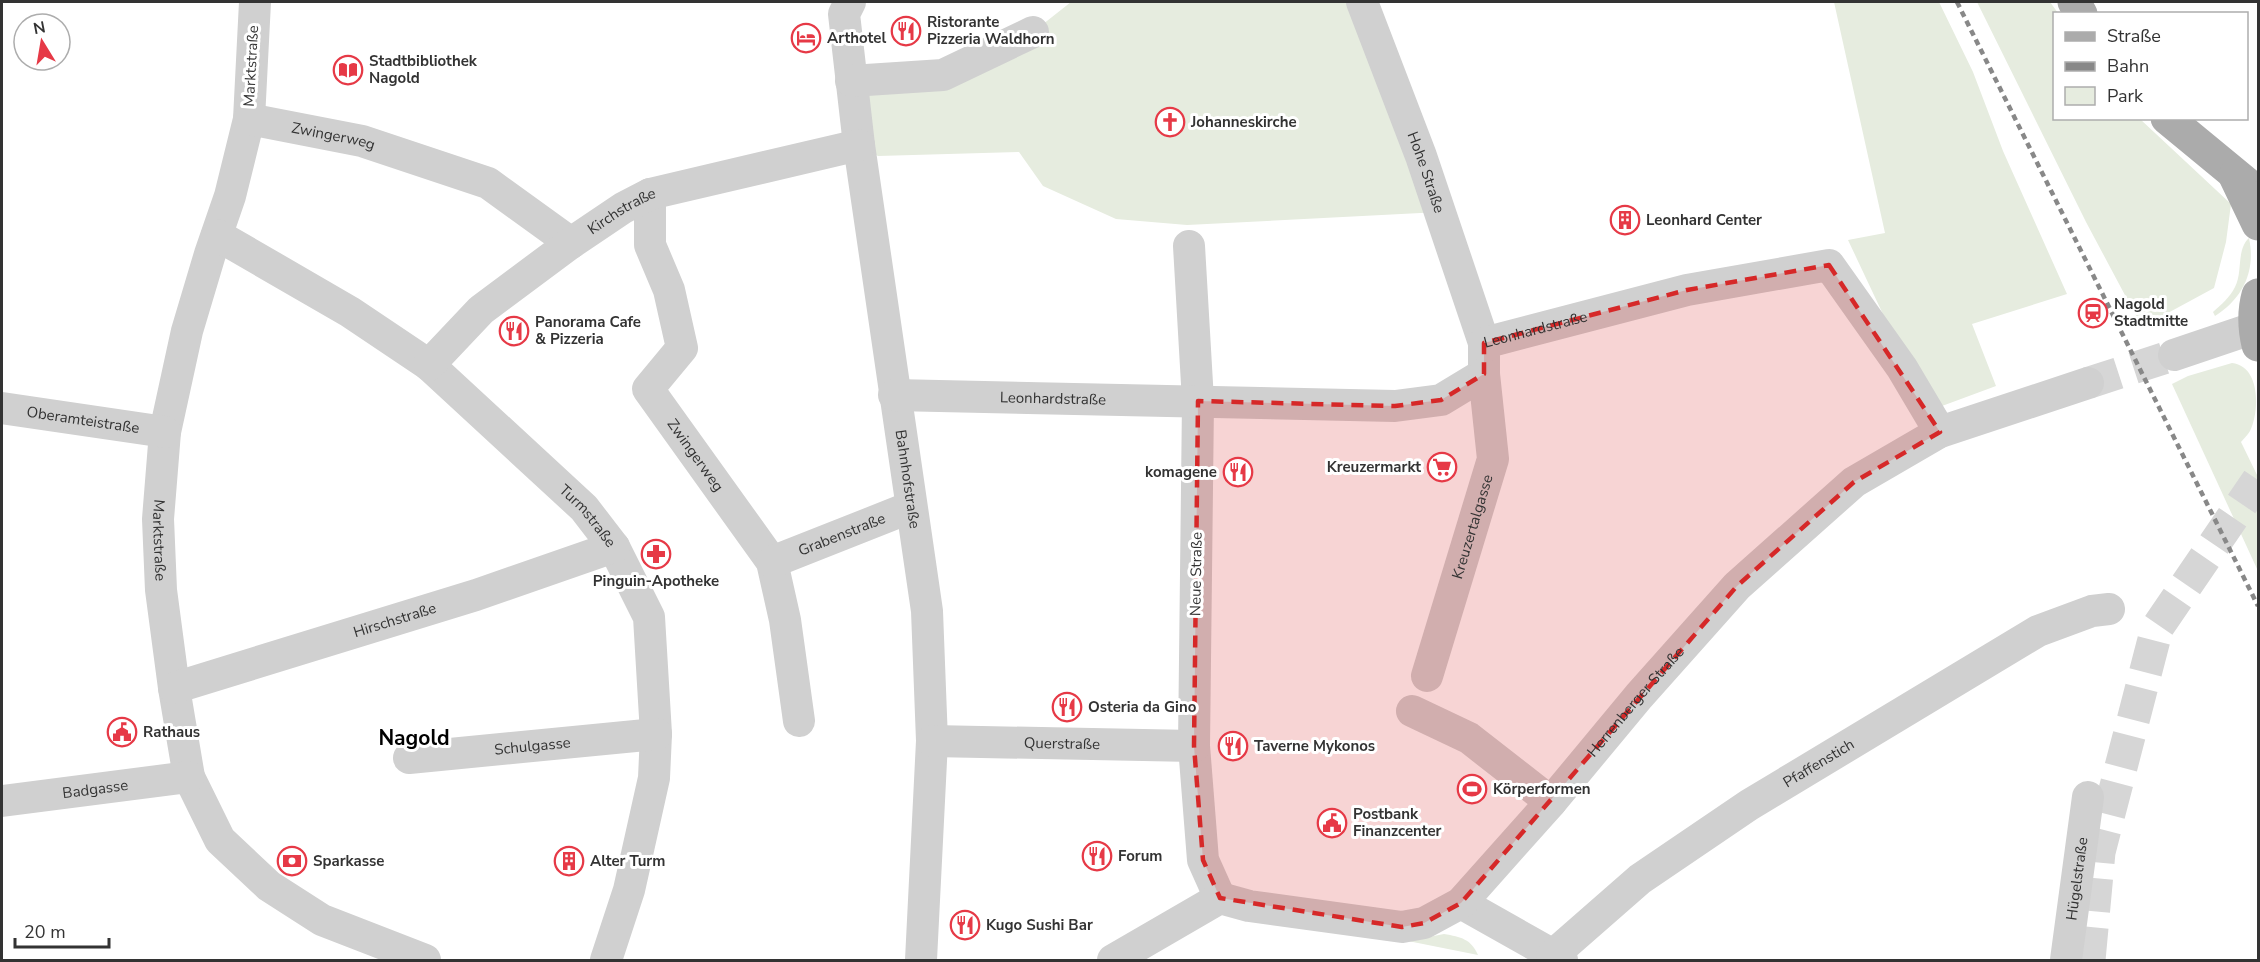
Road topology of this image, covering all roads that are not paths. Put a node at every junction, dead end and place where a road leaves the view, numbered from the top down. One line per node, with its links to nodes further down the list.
1 (255, 2): 6 (street, Marktstraße)
2 (850, 2): 5 (street, Bahnhofstraße)
3 (1362, 2): 17 (street, Hohe Straße)
4 (1033, 32): 5 (street)
5 (851, 81): 8 (street, Bahnhofstraße)
6 (249, 119): 12 (street, Marktstraße); 13 (street, Zwingerweg)
7 (2169, 120): 9 (main road)
8 (859, 146): 10 (street, Kirchstraße); 22 (street, Bahnhofstraße)
9 (2246, 184): 11 (main road)
10 (650, 194): 13 (street, Kirchstraße); 29 (street, Zwingerweg)
11 (2259, 224)
12 (217, 235): 19 (street, Turmstraße); 25 (street, Marktstraße)
13 (578, 238): 19 (street, Kirchstraße)
14 (1189, 246): 23 (street, Neue Straße)
15 (2259, 295): 16 (main road)
16 (2256, 337): 18 (street)
17 (1485, 343): 20 (street, Leonhardstraße); 26 (street, Leonhardstraße)
18 (2174, 355)
19 (429, 365): 28 (street, Turmstraße)
20 (1484, 374): 23 (street, Leonhardstraße); 31 (street, Kreuzertalgasse)
21 (2088, 383): 26 (street, Herrenberger Straße)
22 (894, 395): 23 (street, Leonhardstraße); 27 (street, Bahnhofstraße)
23 (1198, 401): 37 (street, Neue Straße)
24 (2, 408): 25 (street, Oberamteistraße)
25 (165, 432): 32 (street, Marktstraße)
26 (1940, 432): 42 (street, Herrenberger Straße)
27 (911, 507): 29 (street, Grabenstraße); 36 (street, Bahnhofstraße)
28 (614, 547): 32 (street, Hirschstraße); 35 (street, Turmstraße)
29 (772, 562): 34 (street, Zwingerweg)
30 (2109, 609): 45 (street, Pfaffenstich)
31 (1427, 676)
32 (174, 688): 39 (street, Marktstraße)
33 (1412, 711): 42 (street)
34 (799, 721)
35 (656, 734): 38 (street, Schulgasse); 47 (street, Turmstraße)
36 (932, 741): 37 (street, Querstraße); 48 (street, Bahnhofstraße)
37 (1194, 746): 43 (street, Neue Straße)
38 (409, 758)
39 (189, 777): 41 (street, Badgasse); 46 (street, Marktstraße)
40 (2088, 797): 50 (street, Hügelstraße)
41 (2, 801)
42 (1551, 801): 44 (street, Herrenberger Straße)
43 (1220, 898): 44 (street, Herrenberger Straße); 49 (street)
44 (1461, 903): 45 (street)
45 (1557, 958)
46 (425, 960)
47 (606, 960)
48 (921, 960)
49 (1113, 960)
50 (2066, 960)

